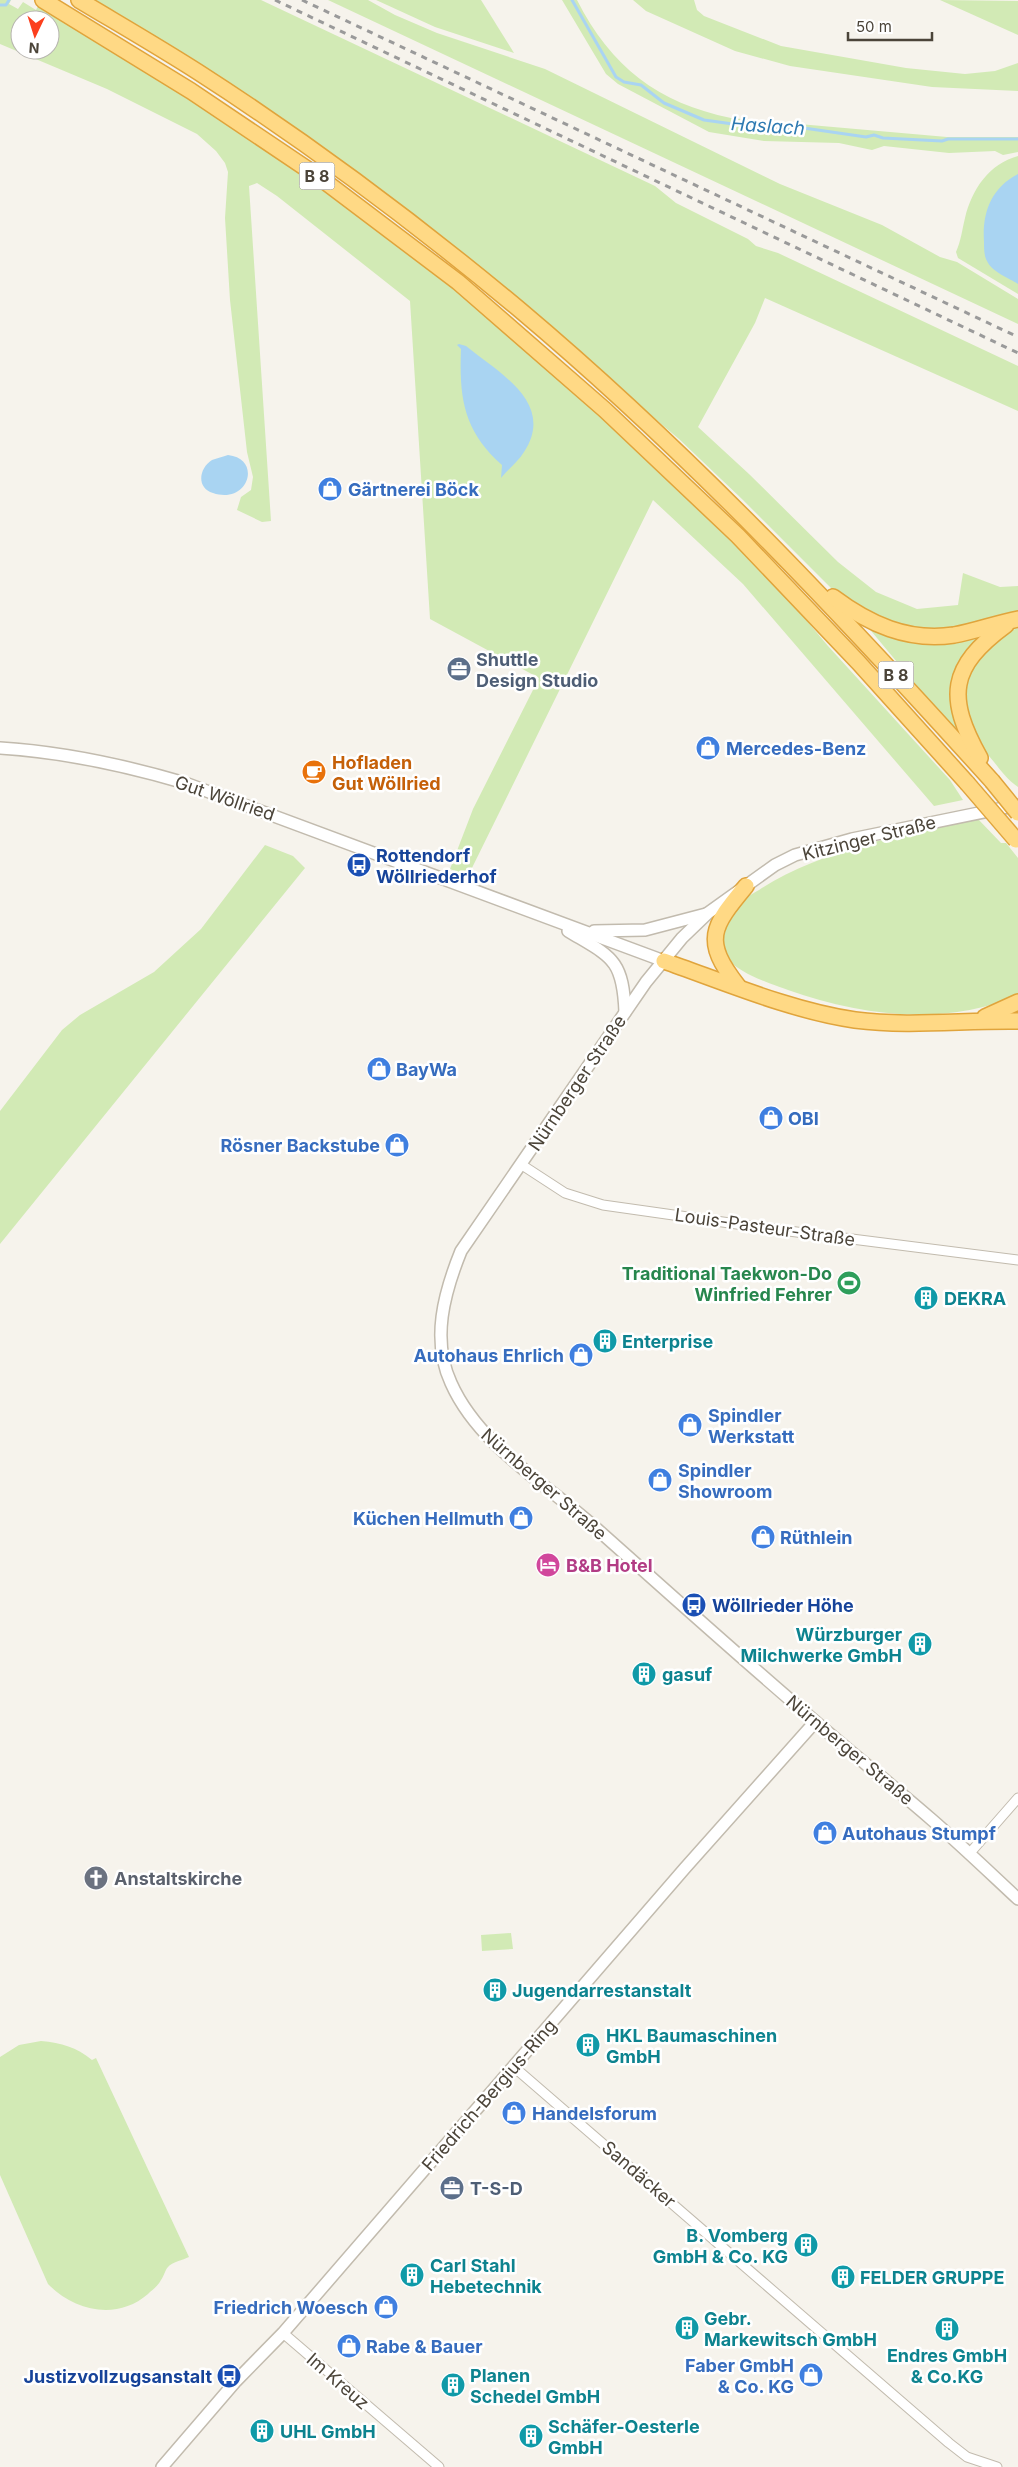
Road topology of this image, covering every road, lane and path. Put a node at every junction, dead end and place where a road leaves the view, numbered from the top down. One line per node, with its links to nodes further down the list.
1 (43, 0): 9 (highway, B 8, bridge)
2 (79, 0): 3 (highway, B 8)
3 (798, 570): 4 (highway); 6 (highway, B 8)
4 (1015, 620): 6 (highway)
5 (0, 748): 12 (street, Gut Wöllried)
6 (992, 782): 8 (highway, B 8, bridge)
7 (1018, 805): 10 (street, Kitzinger Straße)
8 (1018, 812)
9 (1017, 842)
10 (746, 886): 11 (street, Kitzinger Straße); 15 (highway)
11 (708, 913): 13 (street); 14 (street, Kitzinger Straße)
12 (545, 916): 13 (street); 17 (street)
13 (585, 931): 14 (street)
14 (664, 961): 15 (highway); 17 (street, Nürnberger Straße)
15 (738, 986): 18 (highway)
16 (1018, 1002): 18 (highway)
17 (625, 1012): 20 (street, Nürnberger Straße)
18 (976, 1020): 19 (highway)
19 (1018, 1021)
20 (522, 1165): 21 (street, Louis-Pasteur-Straße); 22 (street, Nürnberger Straße)
21 (1018, 1260)
22 (815, 1722): 24 (street, Nürnberger Straße); 26 (street, Friedrich-Bergius-Ring)
23 (1018, 1798): 24 (street)
24 (970, 1854): 25 (street, Nürnberger Straße)
25 (1018, 1899)
26 (514, 2067): 27 (street, Friedrich-Bergius-Ring); 30 (street, Sandäcker)
27 (283, 2333): 28 (street, Friedrich-Bergius-Ring); 29 (street, Im Kreuz)
28 (162, 2467)
29 (439, 2467)
30 (997, 2467)

